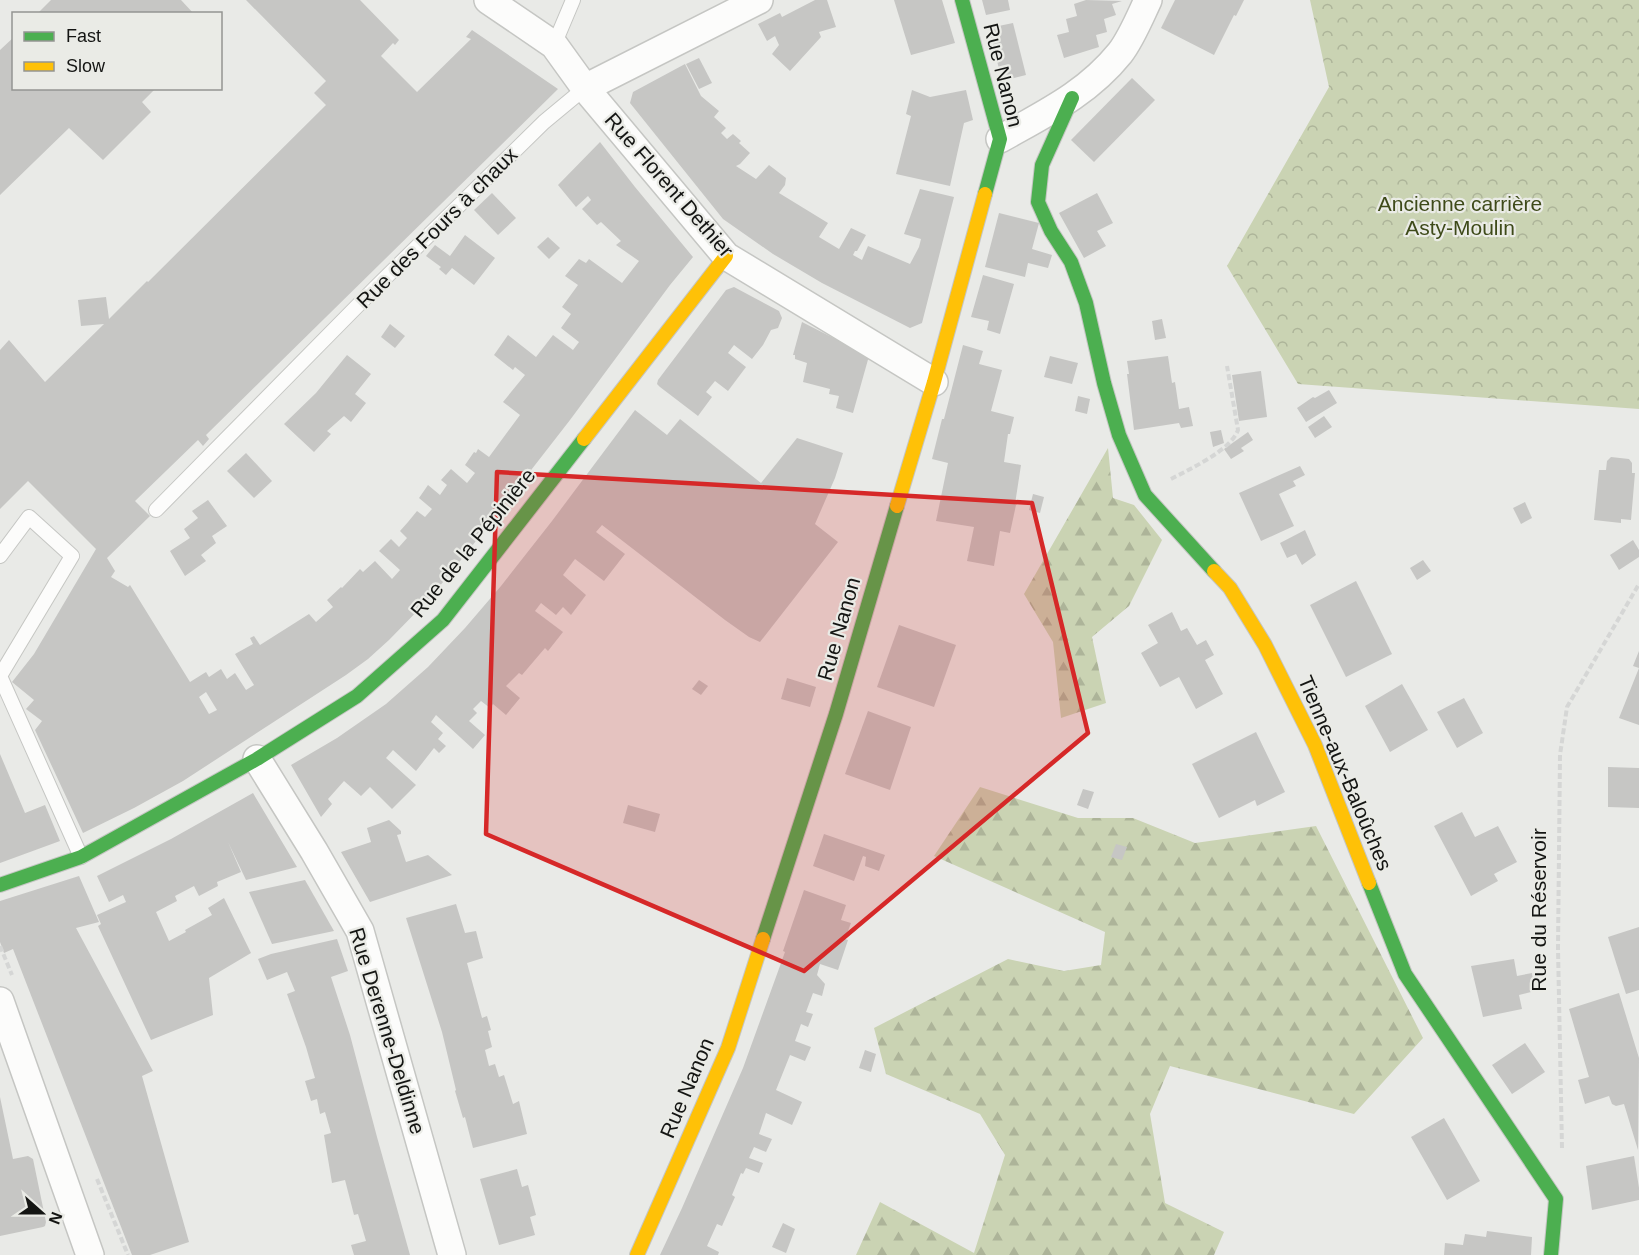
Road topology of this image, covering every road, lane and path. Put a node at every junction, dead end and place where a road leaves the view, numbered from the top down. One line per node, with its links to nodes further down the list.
1 (488, 0): 6 (street, Rue Florent Dethier)
2 (573, 0): 6 (lane)
3 (759, 0): 7 (street, Rue des Fours à chaux)
4 (962, 0): 9 (street, Rue Nanon)
5 (1148, 0): 8 (street)
6 (554, 45): 7 (street, Rue Florent Dethier)
7 (585, 88): 10 (street, Rue Florent Dethier); 14 (lane, Rue des Fours à chaux)
8 (1072, 98): 9 (street); 13 (street, Tienne-aux-Baloûches)
9 (1000, 139): 12 (street, Rue Nanon)
10 (726, 256): 12 (street, Rue Florent Dethier); 18 (street, Rue de la Pépinière)
11 (1227, 366): 13 (path)
12 (934, 382): 25 (street, Rue Nanon)
13 (1144, 495): 26 (street, Tienne-aux-Baloûches)
14 (156, 510)
15 (0, 556): 17 (lane)
16 (1639, 584): 22 (path, Rue du Réservoir)
17 (0, 676): 19 (lane)
18 (256, 759): 19 (street, Rue de la Pépinière); 24 (street, Rue Derenne-Deldinne)
19 (81, 857): 20 (street, Rue de la Pépinière)
20 (0, 885)
21 (0, 1001): 23 (street)
22 (1562, 1153)
23 (90, 1255)
24 (452, 1255)
25 (637, 1255)
26 (1551, 1255)

